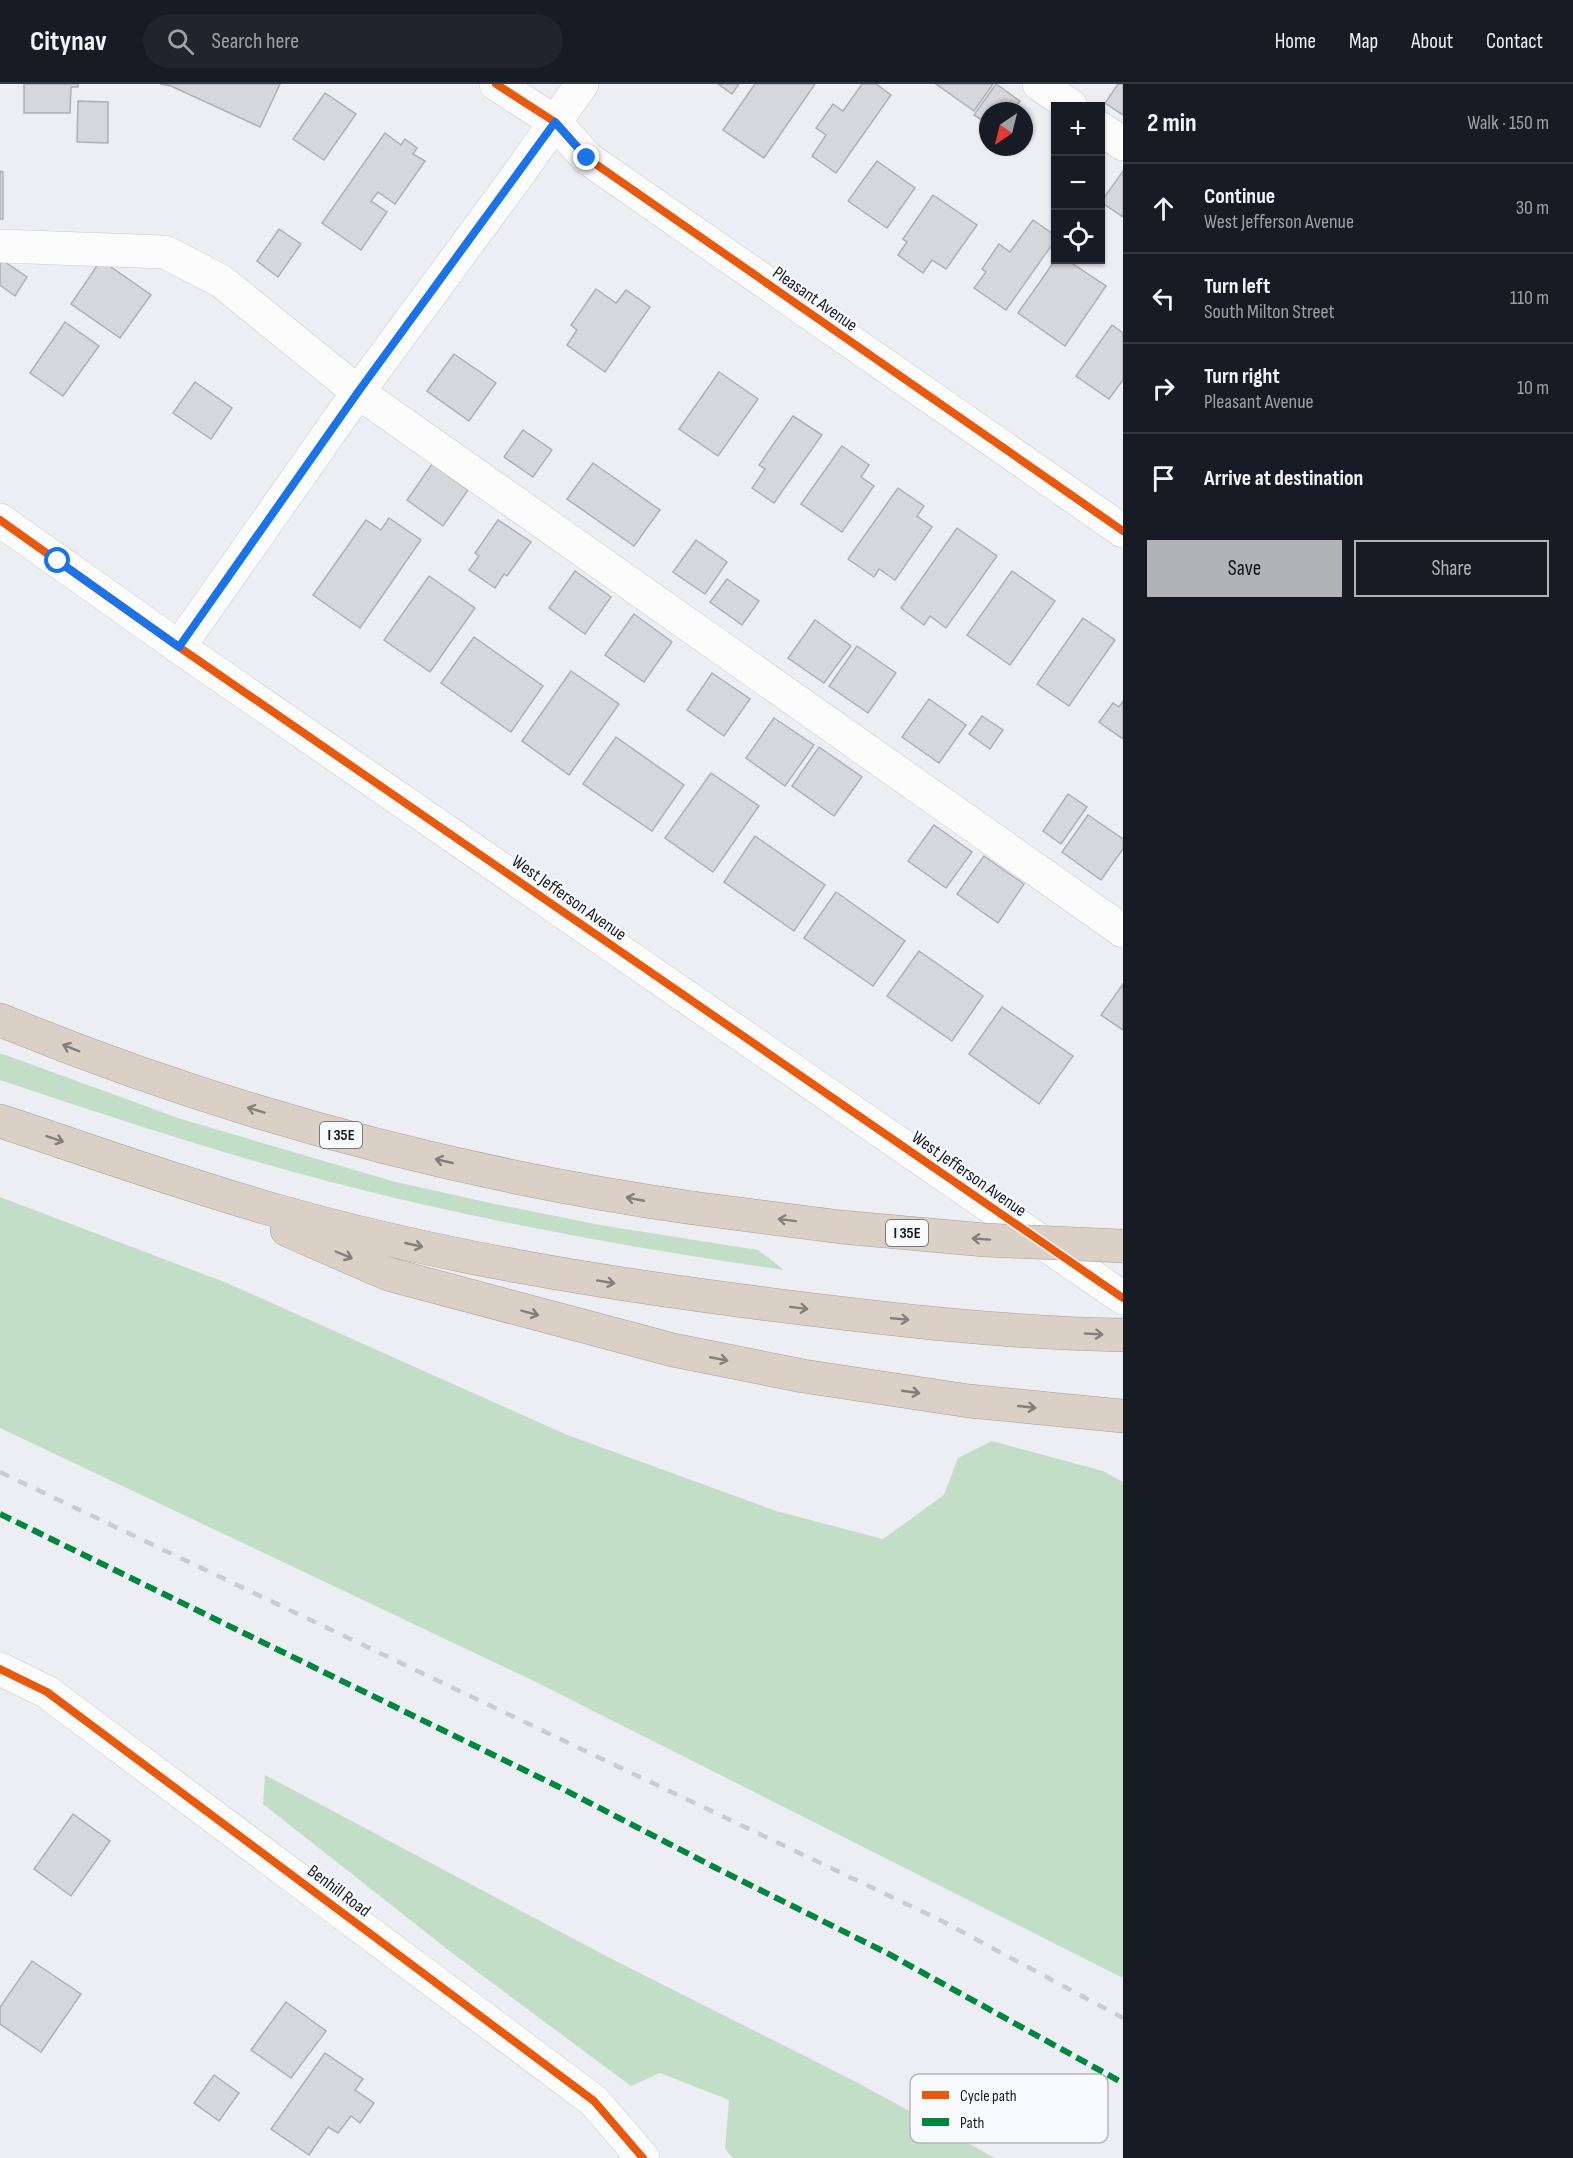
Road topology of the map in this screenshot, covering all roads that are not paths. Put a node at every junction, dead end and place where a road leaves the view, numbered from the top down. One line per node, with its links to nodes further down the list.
1 (496, 84): 5 (street, Pleasant Avenue)
2 (582, 84): 5 (street)
3 (1039, 84): 4 (street)
4 (1065, 102)
5 (555, 122): 9 (street); 11 (street, Pleasant Avenue)
6 (1105, 131): 7 (street)
7 (1123, 144)
8 (0, 246): 9 (street)
9 (358, 392): 12 (street); 13 (street)
10 (0, 520): 12 (street, West Jefferson Avenue)
11 (1123, 531)
12 (179, 647): 18 (street, West Jefferson Avenue)
13 (1123, 931)
14 (0, 1020): 17 (highway, I 35E, one-way to 14, bridge)
15 (0, 1121): 16 (highway, one-way to 16)
16 (156, 1173): 19 (highway, one-way to 19); 20 (highway, one-way to 20)
17 (1123, 1246)
18 (1123, 1298)
19 (1123, 1335)
20 (1123, 1416)
21 (0, 1669): 22 (street, Benhill Road)
22 (643, 2158)

